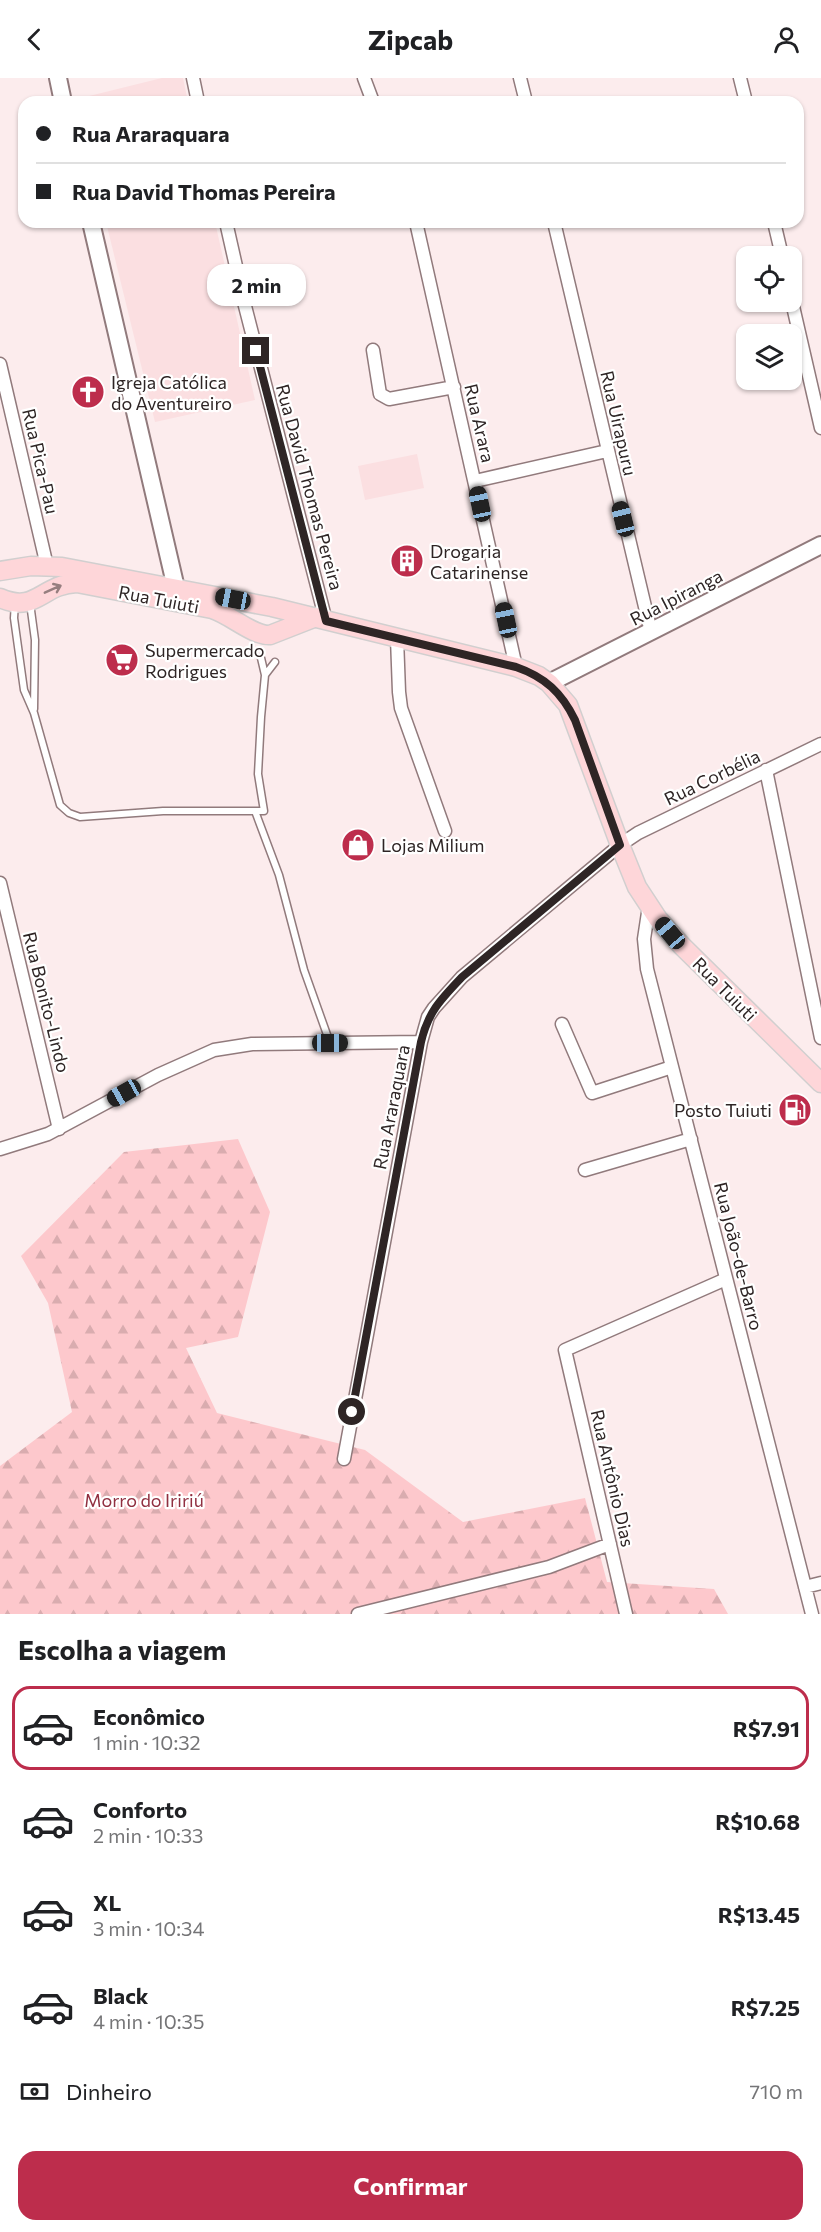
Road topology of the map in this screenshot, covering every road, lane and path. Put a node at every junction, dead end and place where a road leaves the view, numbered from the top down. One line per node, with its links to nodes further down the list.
1 (58, 78): 6 (street)
2 (193, 78): 7 (street)
3 (364, 78): 8 (street)
4 (520, 78): 9 (street)
5 (740, 78): 10 (street)
6 (62, 96)
7 (197, 96)
8 (372, 96)
9 (524, 96)
10 (744, 96)
11 (92, 228): 27 (street)
12 (227, 228): 30 (street, Rua David Thomas Pereira)
13 (417, 228): 20 (street, Rua Arara)
14 (555, 228): 22 (street, Rua Uirapuru)
15 (775, 228): 16 (street)
16 (780, 246)
17 (794, 312): 21 (street)
18 (373, 350): 20 (street)
19 (0, 364): 25 (street, Rua Pica-Pau)
20 (454, 387): 23 (street, Rua Arara)
21 (821, 428)
22 (607, 451): 23 (street); 31 (street, Rua Uirapuru)
23 (475, 481): 36 (street, Rua Arara)
24 (821, 545): 31 (street, Rua Ipiranga)
25 (47, 566): 26 (main road, Rua Tuiuti); 27 (main road, Rua Tuiuti)
26 (6, 570): 28 (main road)
27 (176, 588): 29 (main road, Rua Tuiuti)
28 (15, 601): 32 (main road, Rua Tuiuti, one-way to 32); 39 (lane); 39 (lane)
29 (272, 607): 30 (main road, Rua Tuiuti); 32 (main road)
30 (321, 619): 32 (main road); 33 (main road, Rua Tuiuti)
31 (651, 632): 38 (street, Rua Ipiranga)
32 (270, 635)
33 (397, 638): 36 (main road, Rua Tuiuti); 43 (street)
34 (261, 658): 37 (lane)
35 (275, 662): 37 (lane)
36 (516, 667): 38 (main road, Rua Tuiuti)
37 (265, 675): 42 (lane)
38 (549, 683): 44 (main road, Rua Tuiuti)
39 (34, 713): 42 (lane)
40 (821, 744): 41 (street, Rua Corbélia)
41 (766, 770): 44 (street, Rua Corbélia); 48 (street)
42 (255, 811): 50 (lane)
43 (445, 831)
44 (620, 845): 46 (main road, Rua Tuiuti); 49 (street, Rua Araraquara)
45 (0, 883): 53 (street, Rua Bonito-Lindo)
46 (649, 906): 51 (street, Rua João-de-Barro); 52 (main road, Rua Tuiuti)
47 (562, 1024): 51 (street)
48 (821, 1038)
49 (421, 1042): 50 (street); 58 (street, Rua Araraquara)
50 (330, 1043): 53 (street)
51 (672, 1067): 54 (street, Rua João-de-Barro)
52 (821, 1083)
53 (59, 1129): 55 (street)
54 (691, 1139): 56 (street); 57 (street, Rua João-de-Barro)
55 (0, 1149)
56 (585, 1170)
57 (726, 1279): 59 (street, Rua Antônio Dias); 61 (street, Rua João-de-Barro)
58 (344, 1459)
59 (610, 1544): 62 (street); 63 (street, Rua Antônio Dias)
60 (821, 1583): 61 (street)
61 (805, 1587): 64 (street, Rua João-de-Barro)
62 (358, 1614)
63 (626, 1614)
64 (812, 1614)

